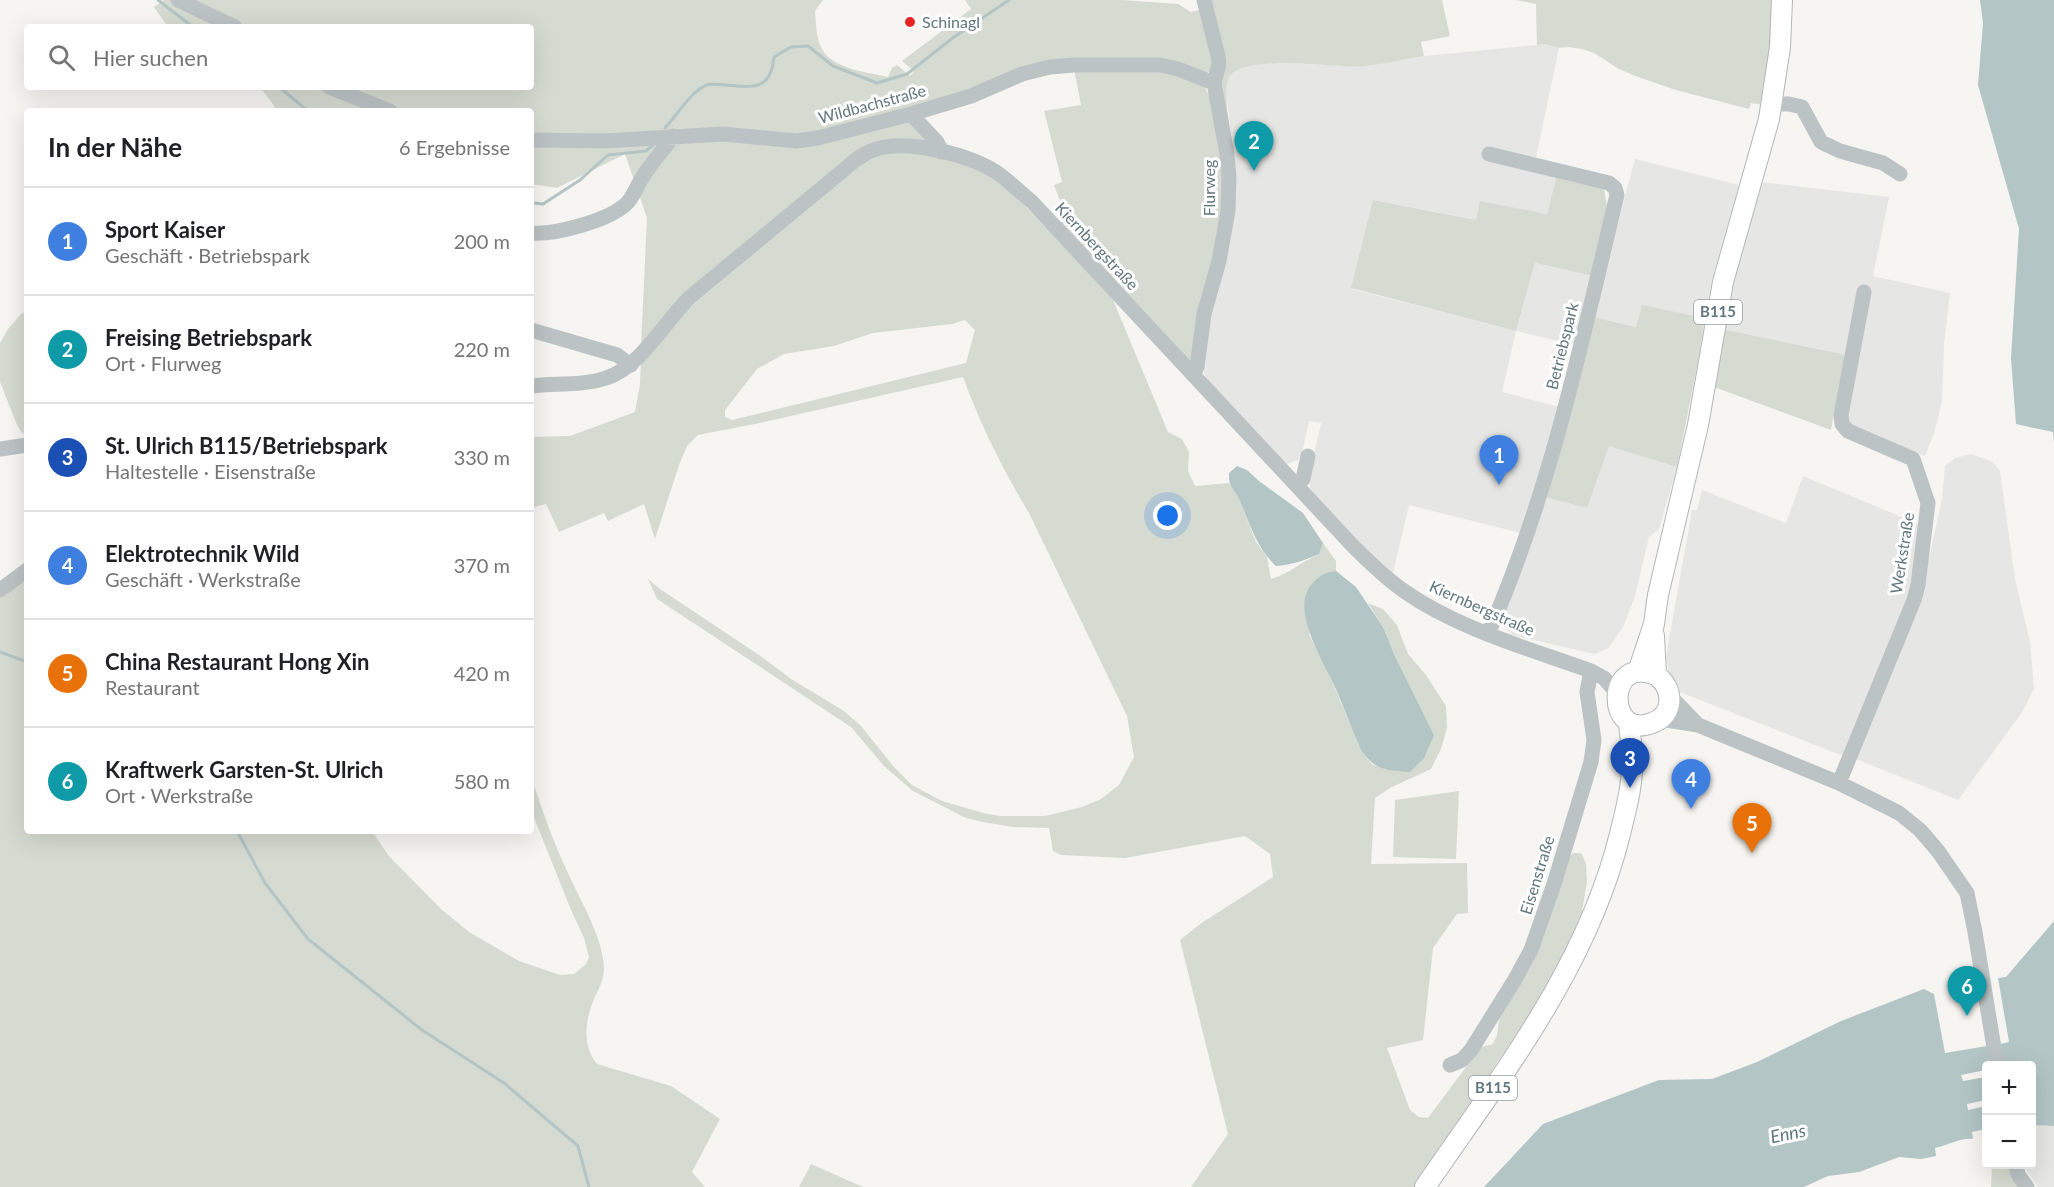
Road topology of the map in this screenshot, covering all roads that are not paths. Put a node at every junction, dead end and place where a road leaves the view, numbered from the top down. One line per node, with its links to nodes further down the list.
1 (178, 0): 4 (street)
2 (1204, 0): 5 (street, Flurweg)
3 (1782, 0): 7 (main road, B115)
4 (229, 24)
5 (1214, 83): 9 (street, Wildbachstraße); 19 (street, Flurweg)
6 (337, 90): 8 (street)
7 (1771, 104): 14 (street); 28 (main road, B115)
8 (382, 108)
9 (911, 114): 10 (street, Wildbachstraße); 12 (street)
10 (673, 136): 11 (street, Wildbachstraße); 15 (street)
11 (534, 140)
12 (941, 152): 18 (street, Kiernbergstraße); 19 (street, Kiernbergstraße)
13 (1490, 154): 27 (street, Betriebspark)
14 (1900, 174)
15 (534, 233)
16 (1864, 292): 32 (street, Werkstraße)
17 (534, 331): 18 (street)
18 (631, 365): 20 (street, Kiernbergstraße)
19 (1192, 375): 24 (street, Kiernbergstraße)
20 (534, 386)
21 (24, 445): 22 (street)
22 (0, 449)
23 (1308, 456): 24 (street)
24 (1297, 486): 27 (street, Kiernbergstraße)
25 (24, 572): 26 (street)
26 (0, 590)
27 (1488, 634): 28 (street, Kiernbergstraße)
28 (1622, 678): 29 (main road); 30 (main road, B115); 34 (street, Eisenstraße)
29 (1670, 696): 30 (main road, B115); 31 (street)
30 (1646, 722): 31 (street); 36 (main road, B115)
31 (1698, 725): 32 (street)
32 (1839, 783): 33 (street)
33 (1996, 1061)
34 (1450, 1065)
35 (2017, 1169): 37 (street)
36 (1425, 1187)
37 (2027, 1187)

